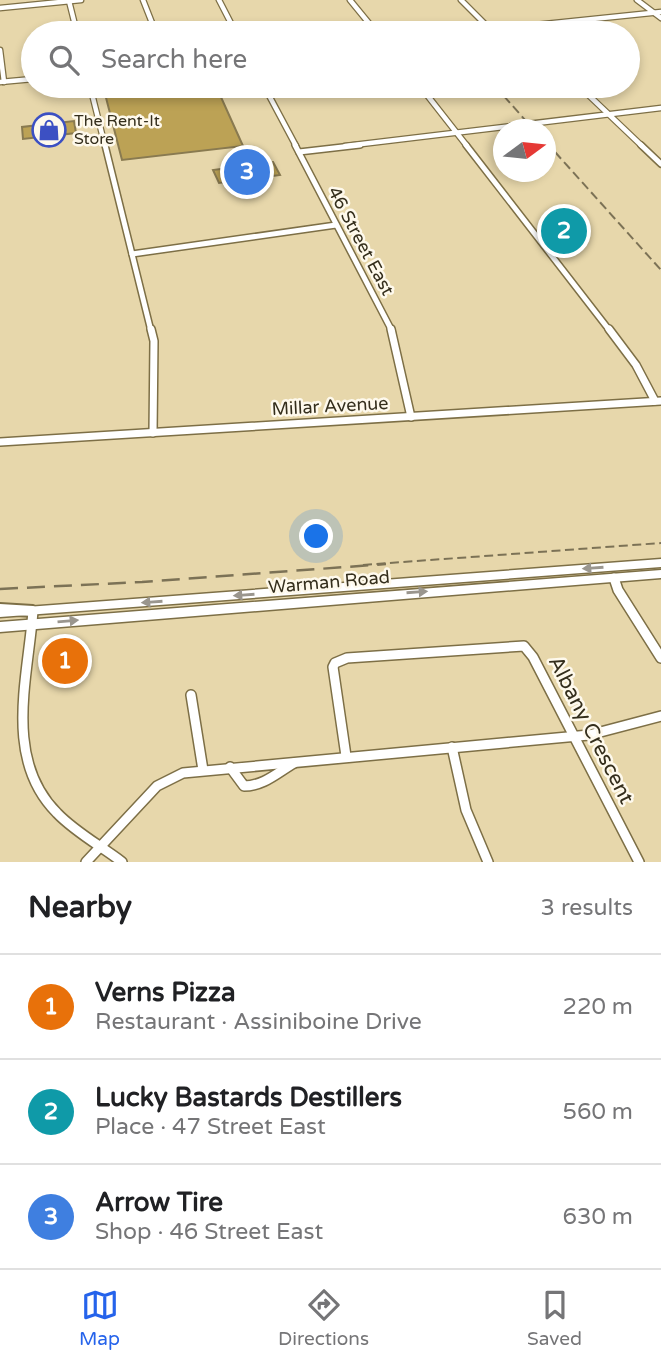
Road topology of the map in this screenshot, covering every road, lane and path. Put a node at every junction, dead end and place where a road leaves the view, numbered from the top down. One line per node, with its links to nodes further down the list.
1 (81, 0): 7 (street)
2 (143, 0): 13 (street)
3 (219, 0): 14 (street)
4 (350, 0): 15 (street)
5 (461, 0): 16 (street)
6 (637, 0): 9 (street)
7 (69, 1): 8 (street); 12 (street)
8 (0, 8)
9 (653, 12): 10 (street); 11 (street); 17 (street)
10 (661, 12)
11 (661, 18)
12 (74, 21)
13 (151, 21)
14 (230, 21)
15 (367, 21)
16 (483, 21)
17 (577, 21)
18 (0, 50): 20 (street)
19 (21, 80): 20 (street)
20 (2, 82)
21 (93, 98): 31 (street)
22 (270, 98): 28 (street, 46 Street East)
23 (430, 98): 27 (street)
24 (592, 98): 26 (street)
25 (661, 108): 26 (street)
26 (610, 114): 27 (street); 29 (street)
27 (459, 132): 28 (street); 32 (street)
28 (299, 152): 30 (street, 46 Street East)
29 (661, 164)
30 (336, 225): 31 (street); 33 (street, 46 Street East)
31 (132, 254): 34 (street)
32 (658, 401): 33 (street, Millar Avenue)
33 (411, 417): 34 (street, Millar Avenue)
34 (153, 433): 35 (street, Millar Avenue)
35 (0, 442)
36 (661, 563): 40 (main road, Warman Road, one-way to 40)
37 (661, 572): 38 (main road, Warman Road)
38 (614, 578): 40 (main road, Warman Road, one-way to 38); 42 (street)
39 (0, 611): 40 (highway)
40 (33, 618): 41 (main road, Warman Road); 51 (street)
41 (0, 627)
42 (661, 658)
43 (191, 695): 50 (street)
44 (661, 716): 45 (street)
45 (574, 736): 46 (street); 47 (street, Albany Crescent); 55 (street, Albany Crescent)
46 (452, 747): 47 (street); 54 (street)
47 (346, 756): 48 (street)
48 (300, 761): 49 (street); 49 (street)
49 (230, 767): 50 (street)
50 (203, 770): 51 (street)
51 (102, 846): 52 (street); 53 (street)
52 (86, 862)
53 (122, 862)
54 (488, 862)
55 (639, 862)

